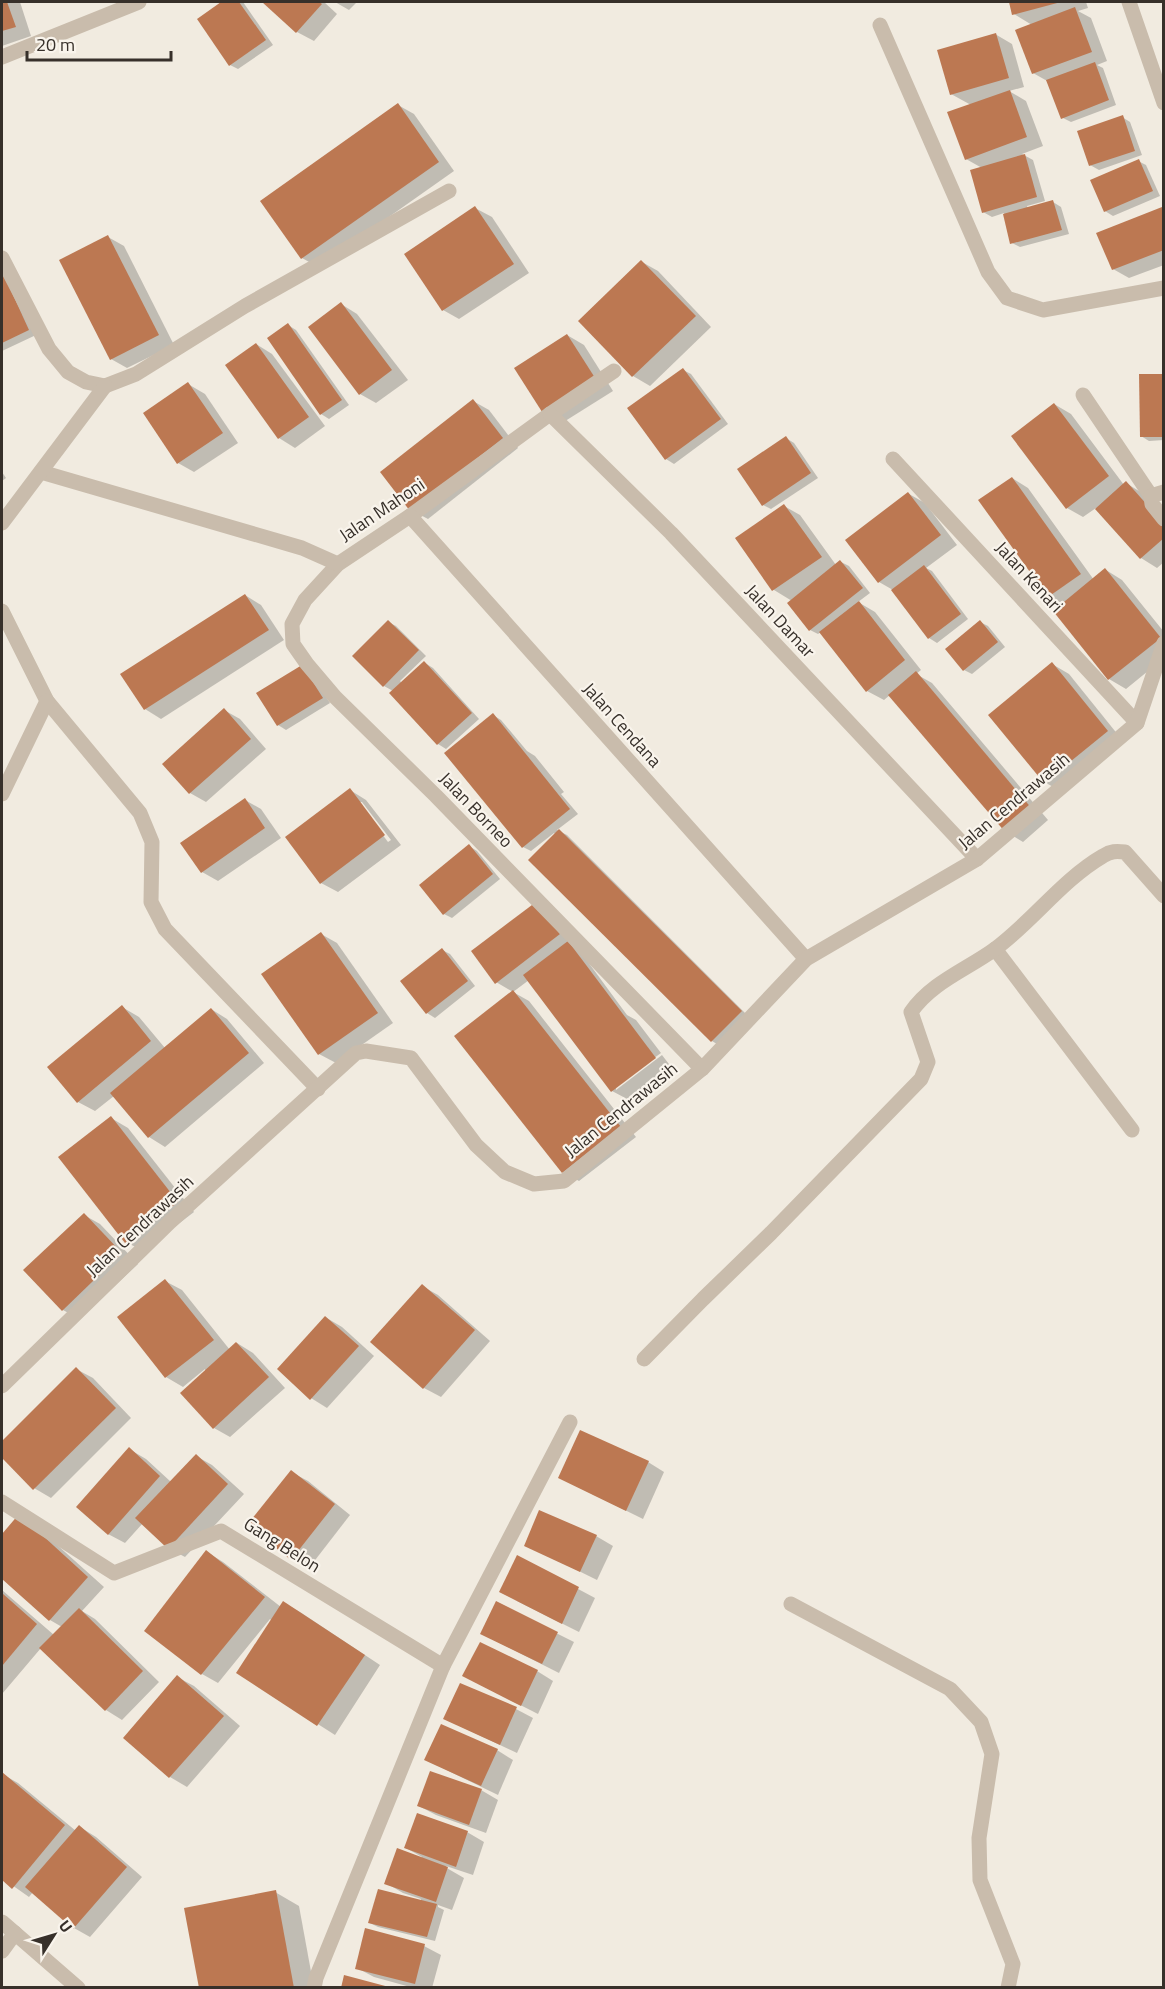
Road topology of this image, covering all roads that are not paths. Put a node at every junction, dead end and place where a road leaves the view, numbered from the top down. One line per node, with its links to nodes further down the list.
1 (139, 2): 4 (street)
2 (1129, 2): 5 (street)
3 (880, 24): 8 (street)
4 (2, 57)
5 (1164, 103)
6 (449, 191): 10 (street)
7 (2, 258): 10 (street)
8 (1164, 288)
9 (614, 371): 12 (street, Jalan Mahoni)
10 (105, 386): 14 (street)
11 (1083, 395): 15 (street)
12 (550, 414): 16 (street, Jalan Mahoni); 25 (street, Jalan Damar)
13 (893, 459): 23 (street, Jalan Kenari)
14 (41, 472): 18 (street); 19 (street, Jalan Mahoni)
15 (1157, 494): 17 (street)
16 (410, 516): 19 (street, Jalan Mahoni); 28 (street, Jalan Cendana)
17 (1164, 519)
18 (2, 523)
19 (338, 564): 29 (street, Jalan Borneo)
20 (2, 611): 22 (street)
21 (1164, 643): 23 (street)
22 (47, 701): 24 (street); 30 (street)
23 (1137, 723): 25 (street, Jalan Cendrawasih)
24 (2, 794)
25 (977, 860): 28 (street, Jalan Cendrawasih)
26 (1163, 894): 27 (street)
27 (995, 949): 31 (street); 32 (street)
28 (806, 959): 29 (street, Jalan Cendrawasih)
29 (702, 1069): 30 (street, Jalan Cendrawasih)
30 (318, 1089): 33 (street, Jalan Cendrawasih)
31 (1132, 1130)
32 (644, 1359)
33 (2, 1386)
34 (570, 1422): 37 (street)
35 (2, 1502): 37 (street, Gang Belon)
36 (791, 1604): 43 (street)
37 (443, 1666): 42 (street)
38 (2, 1922): 39 (street)
39 (15, 1933): 40 (street); 41 (street)
40 (2, 1951)
41 (78, 1988)
42 (314, 1988)
43 (1008, 1988)

